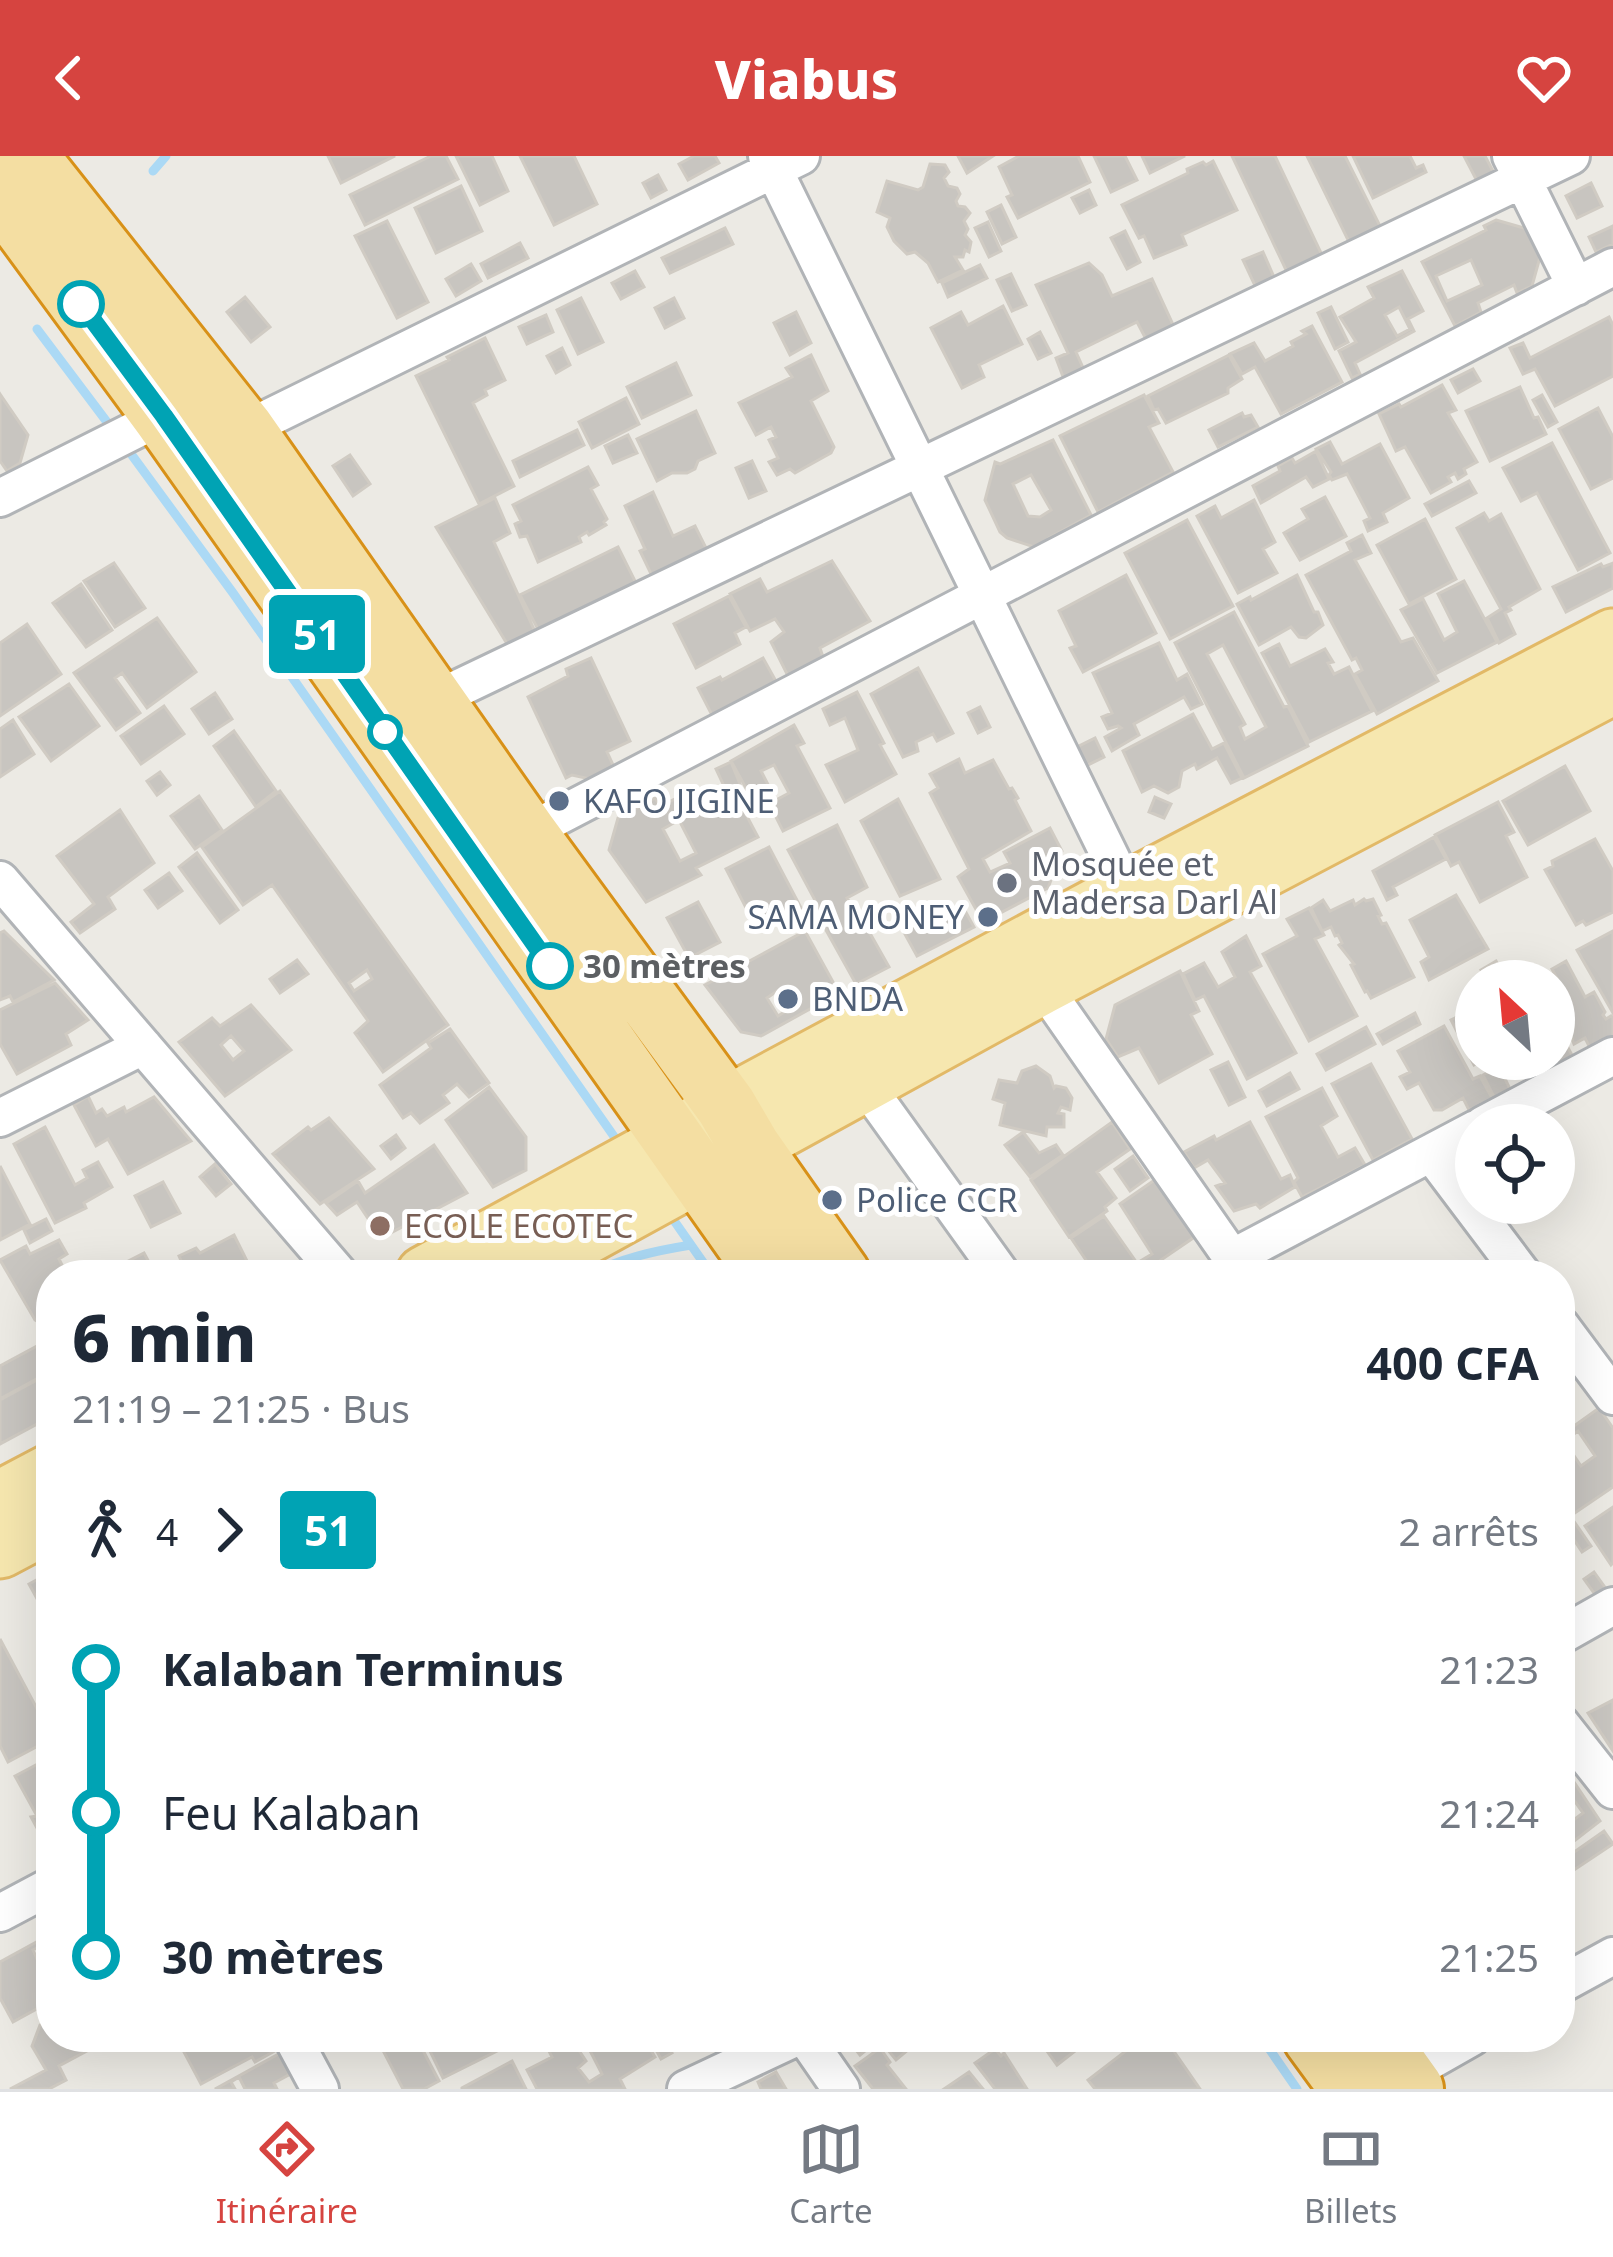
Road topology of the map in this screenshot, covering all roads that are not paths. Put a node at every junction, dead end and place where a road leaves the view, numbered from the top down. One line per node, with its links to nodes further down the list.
1 (27, 156): 9 (highway)
2 (1571, 156): 4 (street)
3 (781, 161): 9 (street); 10 (street)
4 (1517, 168): 7 (street); 10 (street)
5 (0, 194): 8 (highway)
6 (1613, 267): 7 (street)
7 (1576, 287): 12 (street)
8 (164, 416): 11 (street); 28 (highway)
9 (244, 430): 15 (highway)
10 (919, 467): 12 (street); 15 (street)
11 (0, 498)
12 (982, 596): 16 (street); 18 (street)
13 (1613, 638): 18 (main road)
14 (1613, 685): 19 (main road)
15 (434, 700): 16 (highway)
16 (526, 833): 25 (highway)
17 (0, 880): 20 (street)
18 (1127, 891): 25 (main road)
19 (1042, 985): 22 (main road); 35 (street)
20 (142, 1046): 24 (street); 29 (street)
21 (1613, 1056): 23 (street)
22 (864, 1083): 25 (main road); 34 (street)
23 (1522, 1104)
24 (0, 1118)
25 (738, 1127): 28 (main road); 33 (highway)
26 (1455, 1140): 27 (street)
27 (1431, 1153): 36 (street); 37 (street)
28 (685, 1158): 30 (main road); 31 (main road); 32 (highway)
29 (327, 1260)
30 (458, 1260)
31 (535, 1260)
32 (758, 1260)
33 (830, 1260)
34 (991, 1260)
35 (1234, 1260)
36 (1248, 1260)
37 (1512, 1260)
38 (1575, 1345): 39 (street)
39 (1613, 1396)
40 (36, 1481): 41 (main road)
41 (0, 1500)
42 (36, 1530): 43 (main road)
43 (0, 1549)
44 (1613, 1606): 45 (street)
45 (1575, 1628)
46 (1575, 1742): 47 (street)
47 (1613, 1790)
48 (36, 1894): 49 (street)
49 (0, 1913)
50 (1613, 1956): 51 (street)
51 (1575, 1977)
52 (300, 2052): 58 (street)
53 (768, 2052): 59 (street)
54 (813, 2052): 60 (street)
55 (1341, 2052): 57 (highway)
56 (1439, 2052): 57 (street)
57 (1385, 2076)
58 (320, 2089)
59 (686, 2089)
60 (841, 2089)

